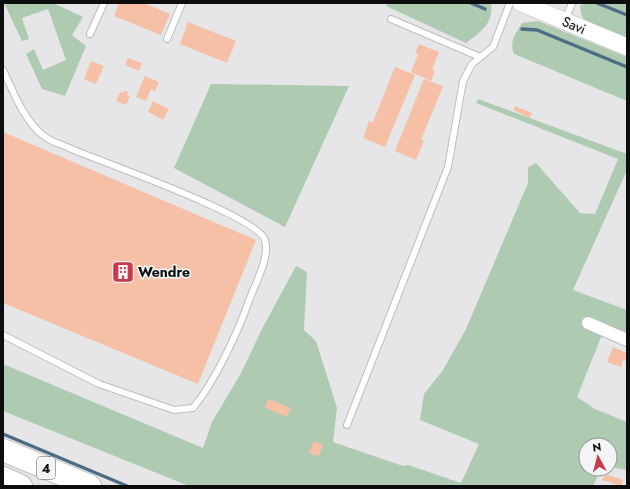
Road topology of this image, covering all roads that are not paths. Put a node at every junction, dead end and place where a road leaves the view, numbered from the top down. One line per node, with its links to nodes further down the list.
1 (104, 3): 8 (lane)
2 (182, 3): 9 (lane)
3 (510, 3): 11 (lane)
4 (521, 3): 7 (street, Savi)
5 (572, 3): 7 (lane)
6 (391, 18): 11 (lane)
7 (564, 21): 10 (street, Savi)
8 (90, 34)
9 (167, 39)
10 (627, 47)
11 (480, 57): 16 (lane)
12 (3, 70): 14 (lane)
13 (588, 323): 15 (street)
14 (3, 335)
15 (627, 340)
16 (347, 425)
17 (3, 450): 20 (highway, 4)
18 (3, 478): 19 (highway, 4)
19 (21, 486)
20 (90, 486)

